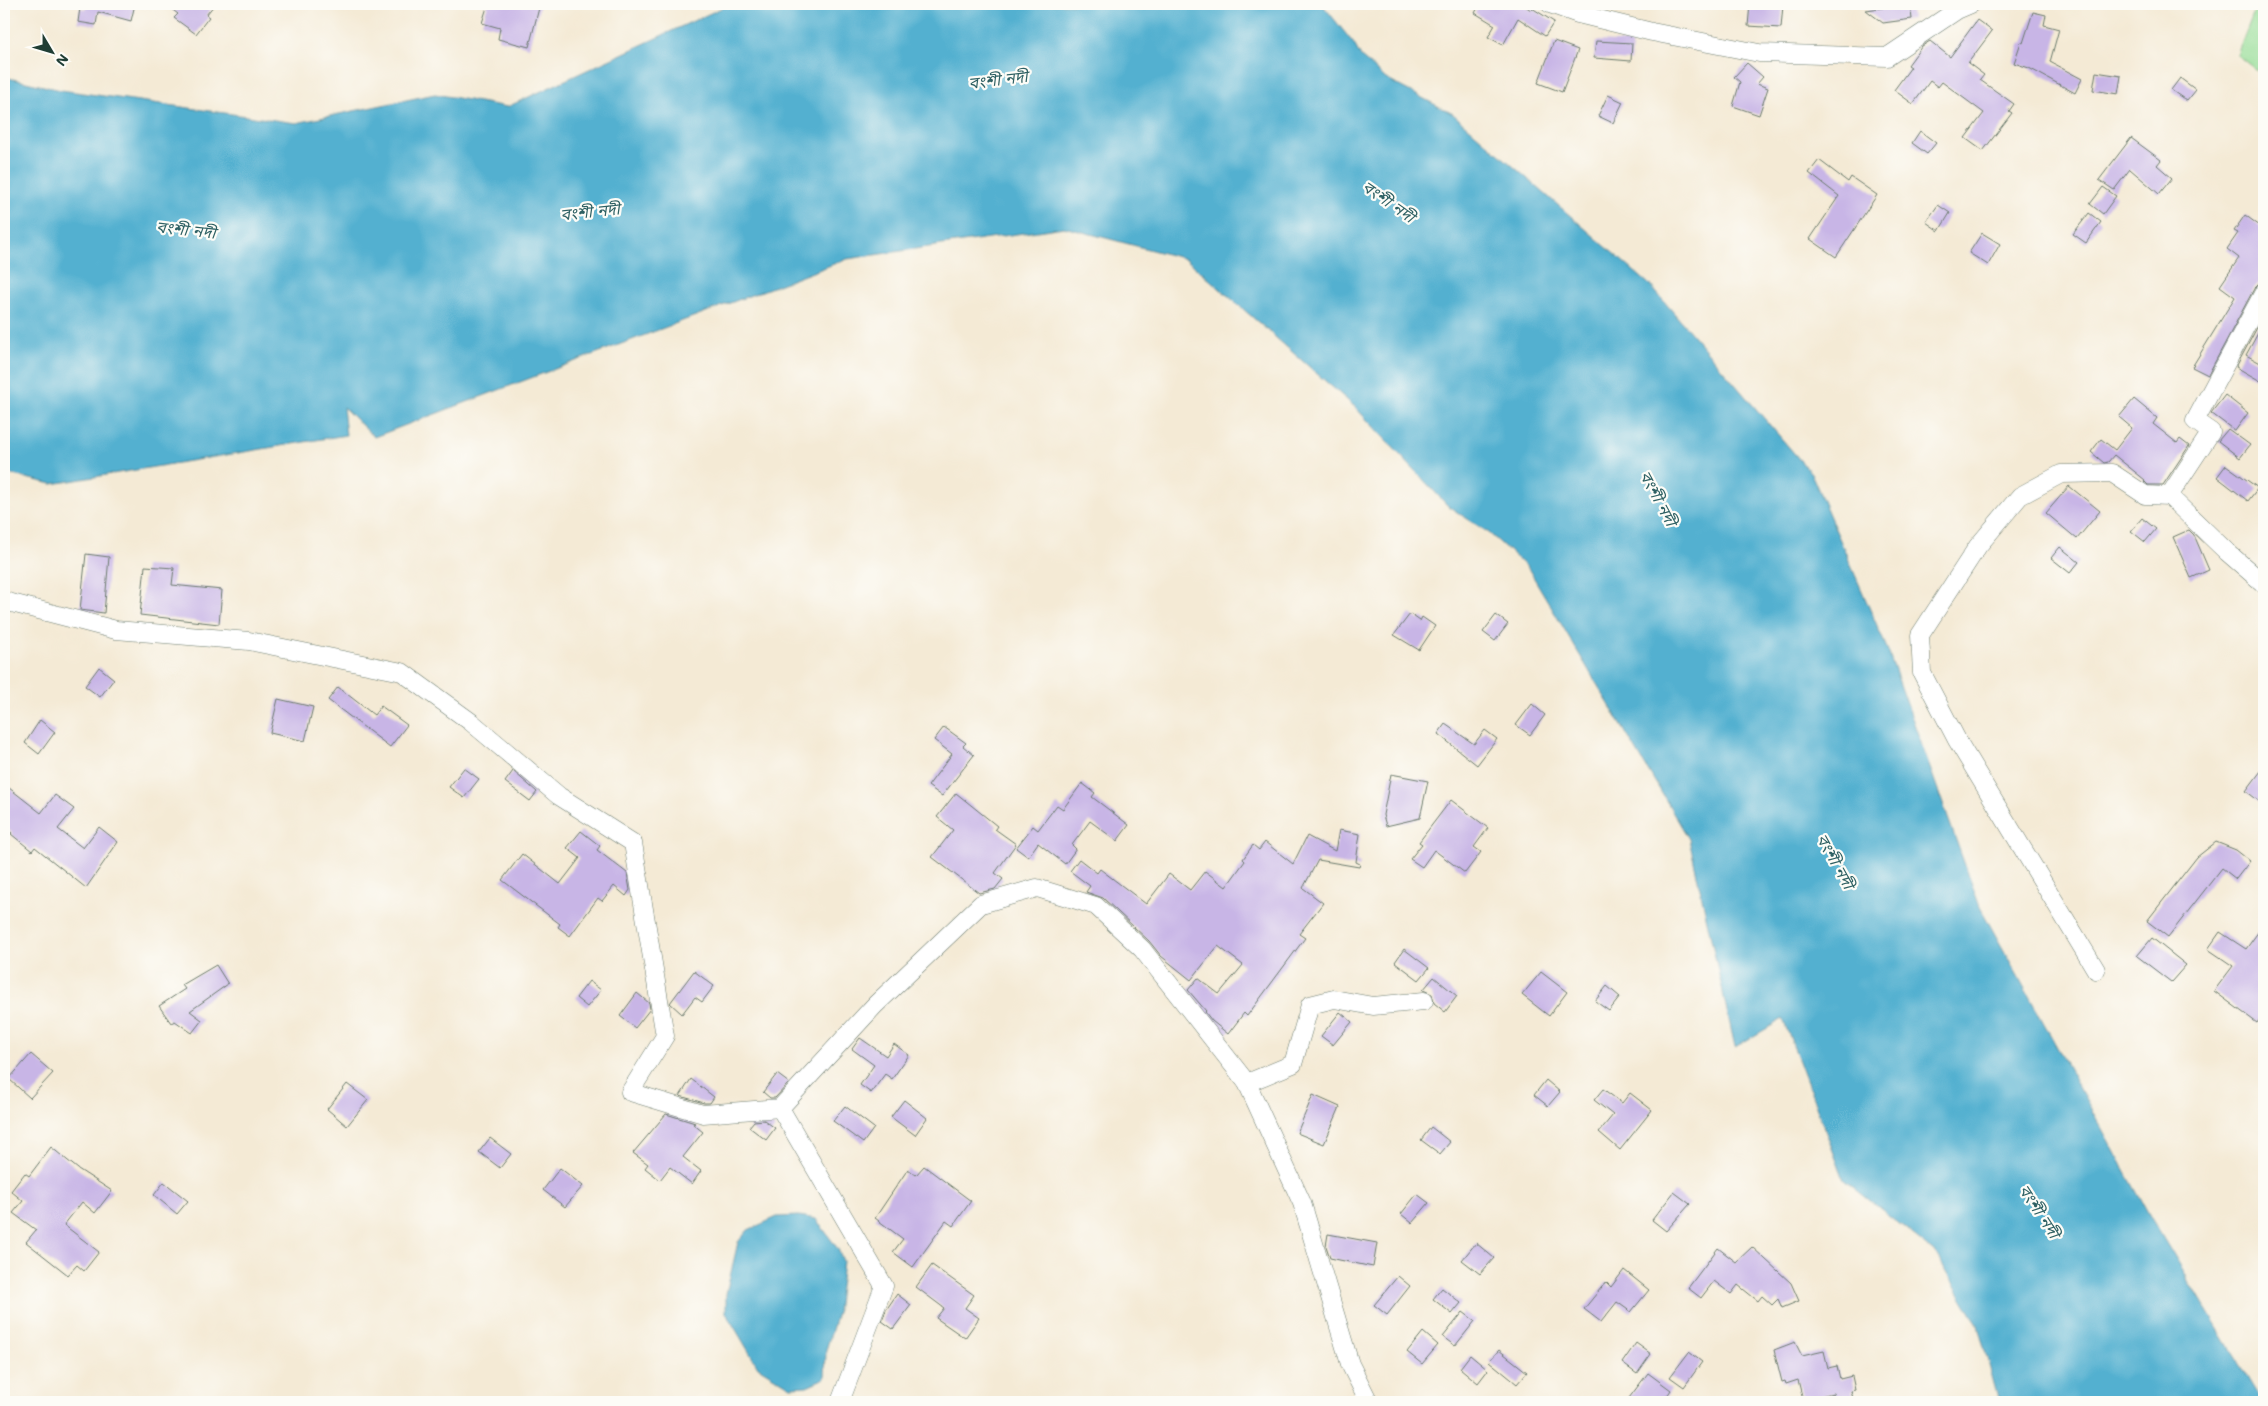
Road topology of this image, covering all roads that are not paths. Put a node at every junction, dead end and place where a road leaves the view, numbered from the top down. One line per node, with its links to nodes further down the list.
1 (1550, 4): 2 (street)
2 (1970, 4)
3 (2264, 292): 4 (street)
4 (2169, 496): 5 (street); 7 (street)
5 (2264, 584)
6 (4, 601): 10 (street)
7 (2096, 970)
8 (1424, 1001): 9 (street)
9 (1247, 1083): 10 (street); 12 (street)
10 (780, 1108): 11 (street)
11 (840, 1402)
12 (1369, 1402)

